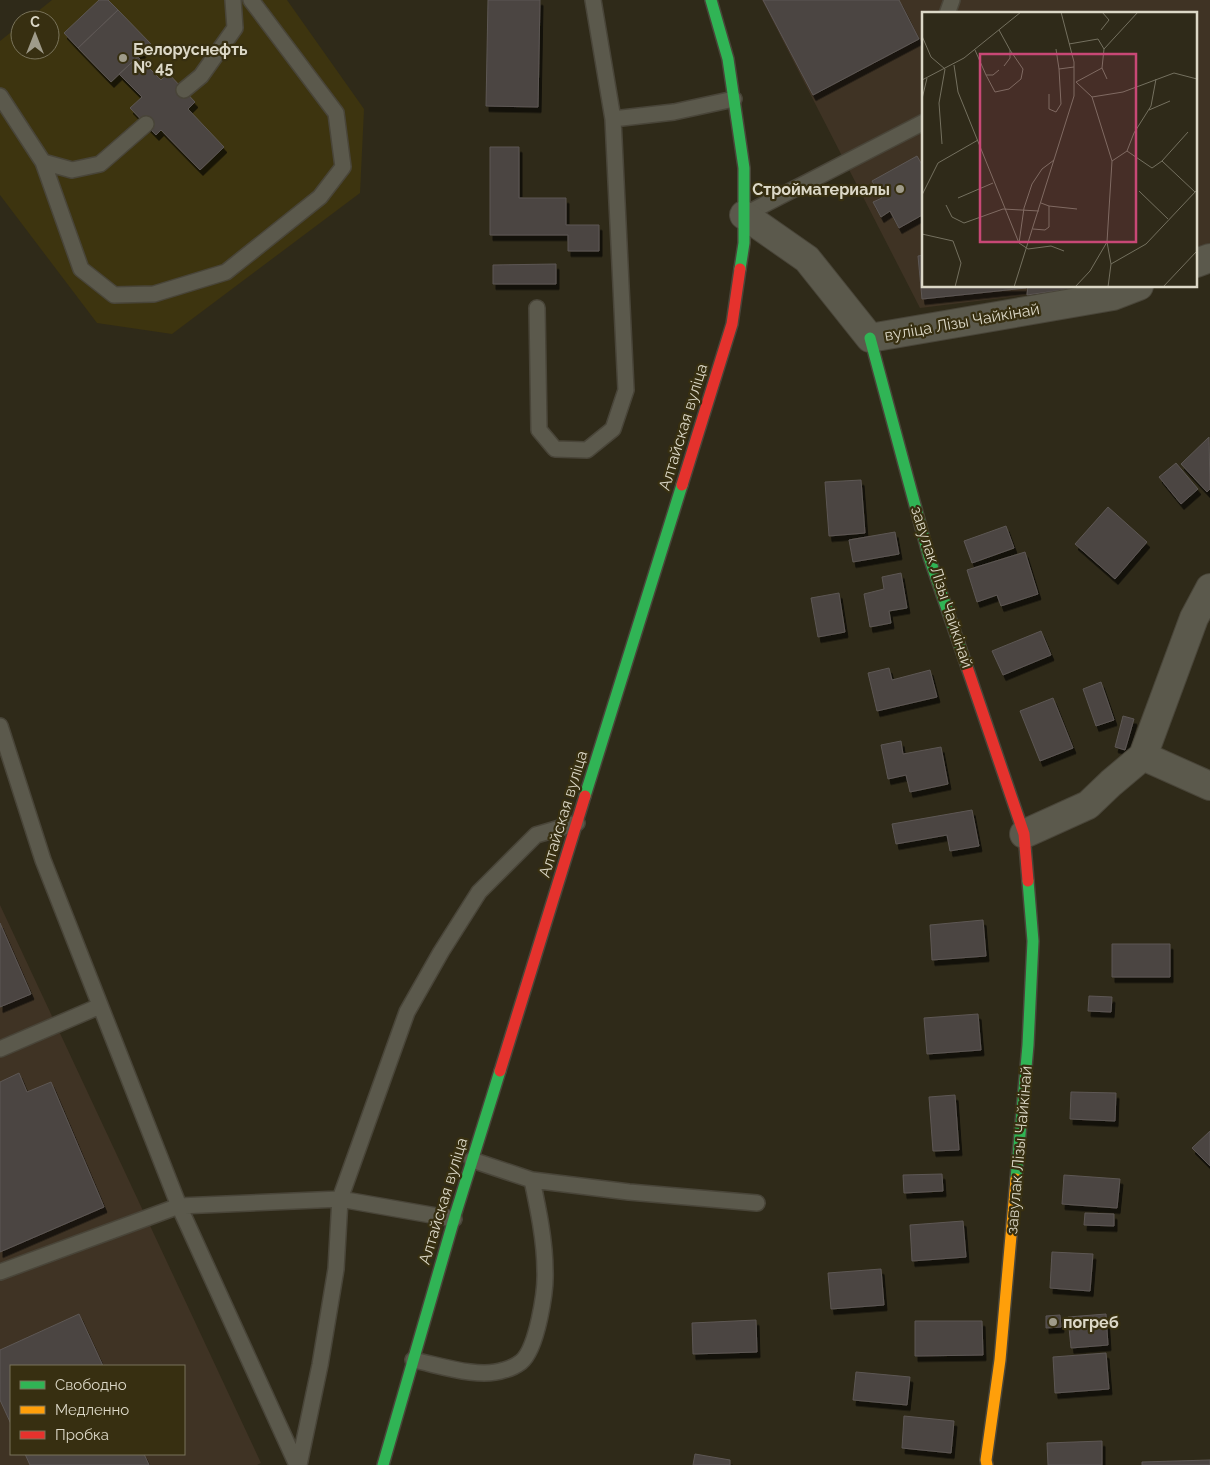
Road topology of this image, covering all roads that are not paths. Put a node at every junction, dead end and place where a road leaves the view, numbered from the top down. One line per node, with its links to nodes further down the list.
1 (233, 0): 7 (lane)
2 (251, 0): 13 (lane)
3 (593, 0): 10 (lane)
4 (711, 0): 9 (main road, Алтайская вуліца)
5 (952, 0): 6 (lane)
6 (948, 12)
7 (184, 90)
8 (0, 96): 13 (lane)
9 (734, 100): 10 (lane); 14 (main road, Алтайская вуліца)
10 (613, 118): 18 (lane)
11 (922, 123): 14 (lane)
12 (146, 124): 13 (lane)
13 (43, 162)
14 (744, 215): 19 (street, вуліца Лізы Чайкінай); 24 (main road, Алтайская вуліца)
15 (1210, 258): 16 (street)
16 (1198, 262)
17 (1133, 288): 19 (street, вуліца Лізы Чайкінай)
18 (537, 308)
19 (870, 338): 25 (main road, завулак Лізы Чайкінай)
20 (1210, 588): 22 (street)
21 (0, 726): 26 (lane)
22 (1143, 756): 23 (street); 25 (street)
23 (1210, 786)
24 (577, 822): 28 (main road, Алтайская вуліца); 30 (lane)
25 (1024, 834): 36 (main road, завулак Лізы Чайкінай)
26 (100, 1006): 27 (lane); 32 (lane)
27 (0, 1049)
28 (472, 1160): 29 (lane); 33 (main road, Алтайская вуліца)
29 (532, 1180): 31 (lane); 35 (lane)
30 (340, 1199): 32 (lane); 33 (lane); 37 (lane)
31 (757, 1203)
32 (179, 1206): 34 (lane); 37 (lane)
33 (454, 1219): 35 (main road, Алтайская вуліца)
34 (0, 1272)
35 (413, 1360): 38 (main road, Алтайская вуліца)
36 (985, 1463)
37 (298, 1465)
38 (383, 1465)

